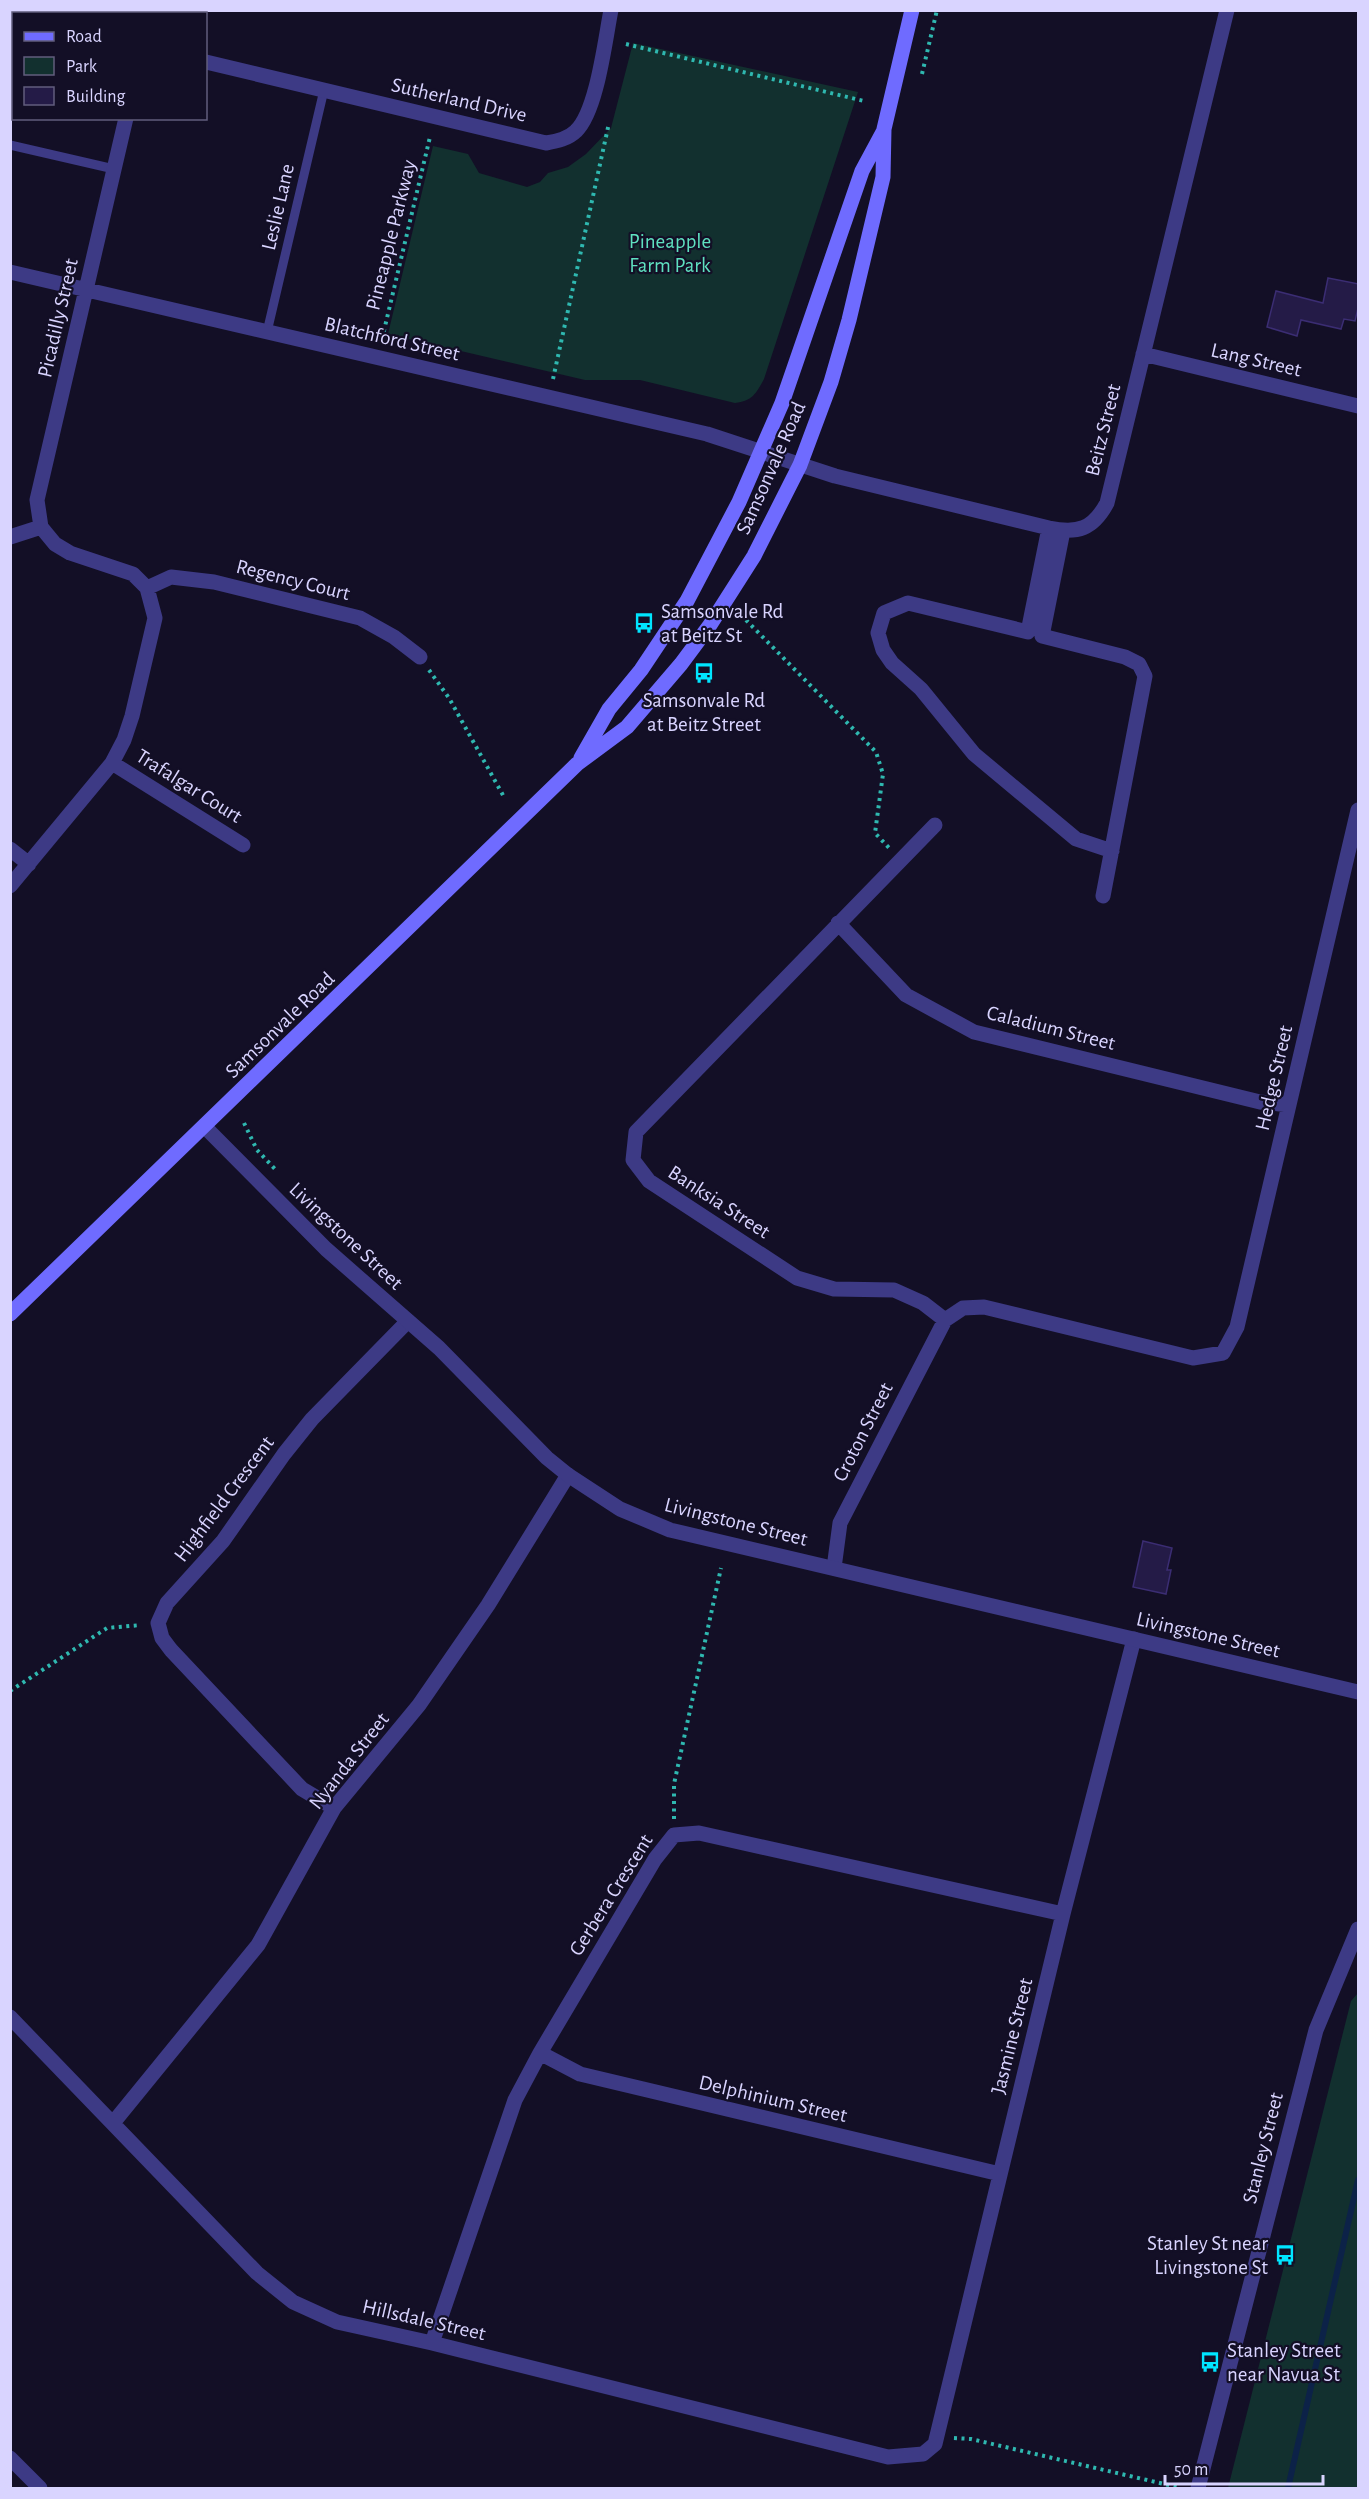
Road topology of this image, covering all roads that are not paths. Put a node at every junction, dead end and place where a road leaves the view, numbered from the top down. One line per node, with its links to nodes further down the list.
1 (611, 10): 5 (street, Sutherland Drive)
2 (912, 10): 7 (main road, Samsonvale Road)
3 (1227, 10): 13 (street, Beitz Street)
4 (207, 62): 5 (street, Sutherland Drive)
5 (324, 90): 12 (lane, Leslie Lane)
6 (126, 120): 9 (street, Picadilly Street)
7 (884, 129): 15 (main road, Samsonvale Road); 16 (main road, Samsonvale Road)
8 (10, 145): 9 (lane)
9 (114, 169): 11 (street, Picadilly Street)
10 (10, 272): 11 (street, Blatchford Street)
11 (86, 290): 12 (street, Blatchford Street); 17 (street, Picadilly Street)
12 (267, 332): 15 (street, Blatchford Street)
13 (1143, 354): 14 (street, Lang Street); 18 (street, Beitz Street)
14 (1359, 406)
15 (762, 451): 16 (street, Beitz Street); 23 (main road, Samsonvale Road)
16 (800, 465): 18 (street, Beitz Street); 23 (main road, Samsonvale Road)
17 (41, 527): 19 (street); 20 (street)
18 (1056, 529): 28 (street); 28 (street)
19 (10, 537)
20 (147, 588): 21 (street, Regency Court); 22 (street)
21 (420, 657)
22 (112, 763): 26 (street, Trafalgar Court); 29 (street)
23 (577, 764): 34 (main road, Samsonvale Road)
24 (1359, 810): 33 (street, Hedge Street)
25 (935, 825): 32 (street, Banksia Street)
26 (243, 845)
27 (10, 849): 29 (street)
28 (1112, 851): 31 (street)
29 (29, 864): 30 (street)
30 (10, 886)
31 (1103, 896)
32 (838, 923): 33 (street, Caladium Street); 36 (street, Banksia Street)
33 (1289, 1105): 36 (street, Hedge Street)
34 (205, 1126): 35 (main road, Samsonvale Road); 37 (street, Livingstone Street)
35 (10, 1314)
36 (945, 1320): 39 (street, Croton Street)
37 (408, 1321): 38 (street, Livingstone Street); 42 (street, Highfield Crescent)
38 (568, 1475): 39 (street, Livingstone Street); 42 (street, Nyanda Street)
39 (834, 1568): 40 (street, Livingstone Street)
40 (1134, 1640): 41 (street, Livingstone Street); 43 (street, Jasmine Street)
41 (1359, 1692)
42 (334, 1808): 47 (street, Nyanda Street)
43 (1063, 1914): 46 (street, Gerbera Crescent); 48 (street, Jasmine Street)
44 (1359, 1929): 53 (street, Stanley Street)
45 (10, 2017): 47 (street, Hillsdale Street)
46 (540, 2053): 48 (street, Delphinium Street); 49 (street, Gerbera Crescent)
47 (113, 2124): 49 (street, Hillsdale Street)
48 (1000, 2174): 50 (street, Jasmine Street)
49 (432, 2343): 50 (street, Hillsdale Street)
50 (935, 2444)
51 (10, 2457): 52 (street)
52 (40, 2488)
53 (1198, 2488)

